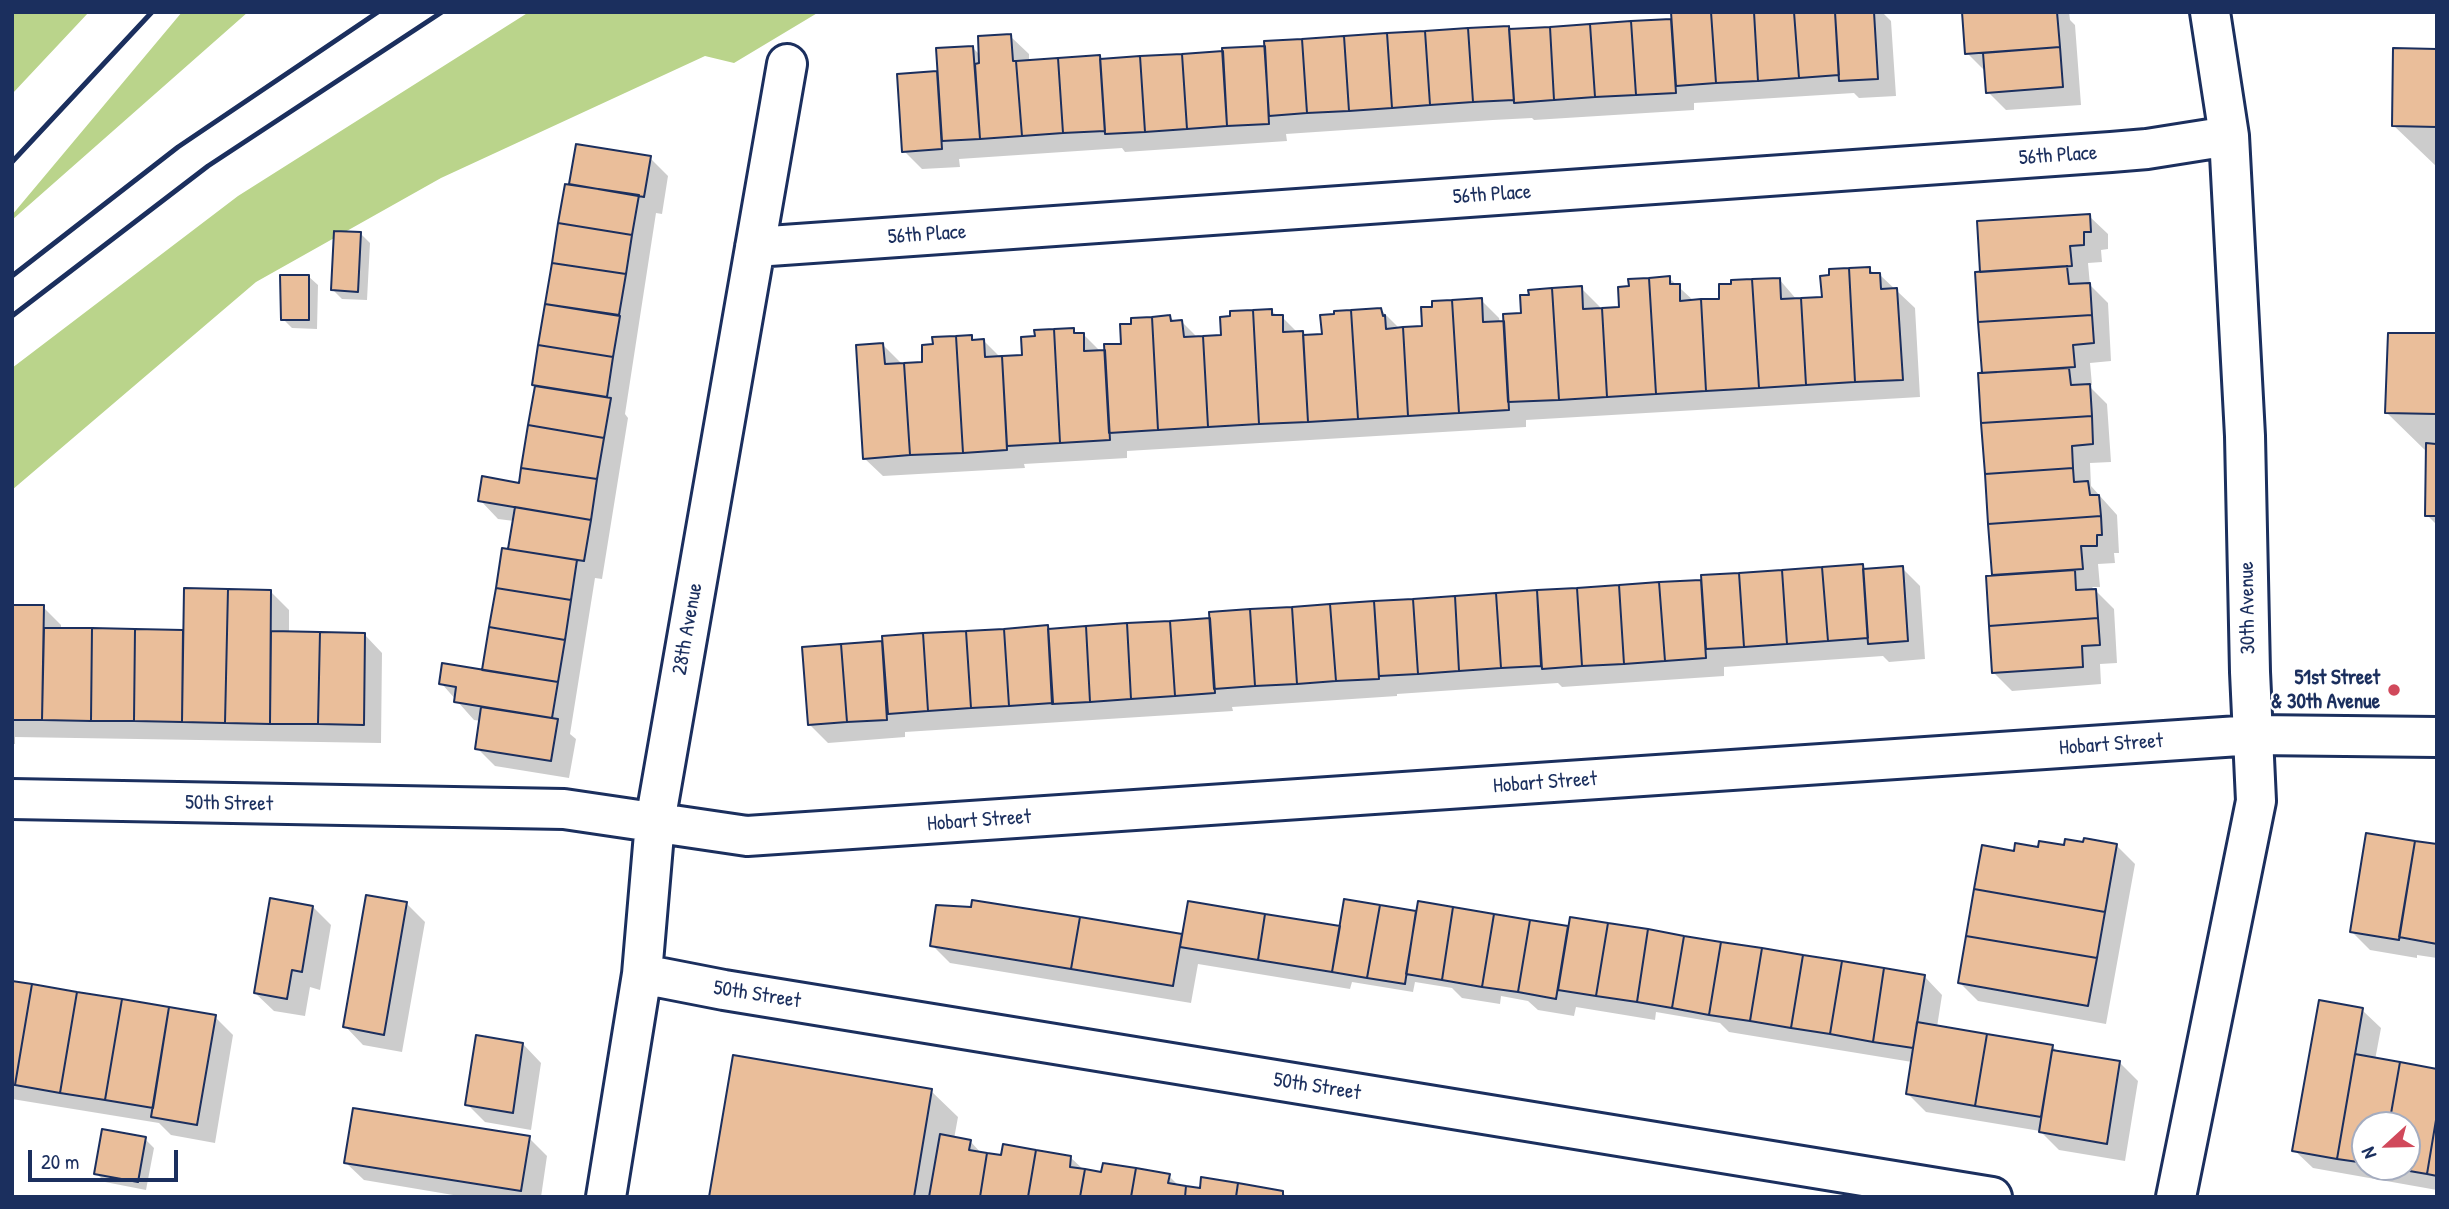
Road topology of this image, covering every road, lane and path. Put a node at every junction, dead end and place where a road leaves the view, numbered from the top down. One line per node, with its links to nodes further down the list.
1 (2210, 12): 3 (street, 30th Avenue)
2 (787, 64): 4 (street, 28th Avenue)
3 (2229, 136): 4 (street, 56th Place); 5 (street, 30th Avenue)
4 (755, 247): 8 (street, 28th Avenue)
5 (2254, 734): 6 (street, Hobart Street); 8 (street, Hobart Street); 12 (street, 30th Avenue)
6 (2437, 737)
7 (12, 799): 8 (street, 50th Street)
8 (654, 822): 9 (street, 28th Avenue)
9 (642, 974): 10 (street, 28th Avenue); 11 (street, 50th Street)
10 (606, 1197)
11 (1992, 1197)
12 (2176, 1197)

